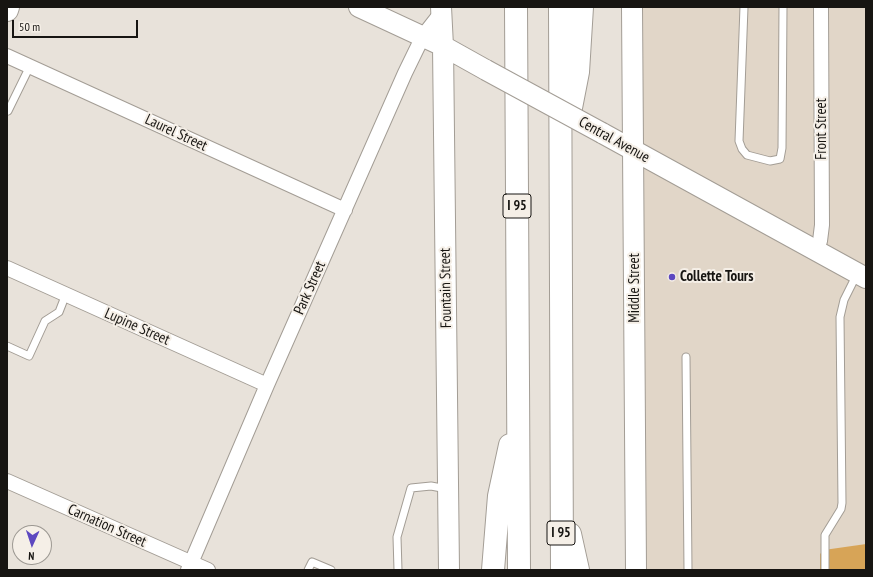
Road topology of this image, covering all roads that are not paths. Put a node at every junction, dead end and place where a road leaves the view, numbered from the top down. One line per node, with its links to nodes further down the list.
1 (359, 7): 10 (street, Central Avenue)
2 (516, 7): 25 (highway, I 95)
3 (560, 7): 16 (highway, I 95)
4 (582, 7): 16 (highway)
5 (632, 7): 15 (street, Middle Street)
6 (744, 7): 7 (lane)
7 (783, 7)
8 (821, 7): 18 (street, Front Street)
9 (441, 10): 10 (street, Park Street); 11 (street, Fountain Street)
10 (423, 36): 11 (street, Central Avenue); 17 (street, Park Street)
11 (443, 46): 15 (street, Central Avenue, bridge); 27 (street, Fountain Street)
12 (7, 56): 13 (street, Laurel Street)
13 (30, 66): 14 (lane); 17 (street, Laurel Street)
14 (7, 112)
15 (634, 150): 18 (street, Central Avenue); 39 (street, Middle Street)
16 (561, 161): 28 (highway, I 95)
17 (345, 210): 24 (street, Park Street)
18 (815, 250): 20 (street, Central Avenue)
19 (7, 268): 21 (street, Lupine Street)
20 (862, 276): 41 (lane)
21 (66, 294): 22 (lane); 24 (street, Lupine Street)
22 (7, 346)
23 (686, 357): 40 (lane)
24 (266, 386): 29 (street, Park Street)
25 (518, 404): 35 (highway); 36 (highway, I 95)
26 (7, 481): 29 (street, Carnation Street)
27 (448, 489): 33 (lane); 34 (street, Fountain Street)
28 (561, 495): 37 (highway, I 95); 38 (highway)
29 (190, 566): 30 (street, Carnation Street)
30 (208, 570)
31 (308, 570): 32 (lane)
32 (331, 570)
33 (398, 570)
34 (449, 570)
35 (493, 570)
36 (519, 570)
37 (562, 570)
38 (578, 570)
39 (636, 570)
40 (688, 570)
41 (825, 570)

